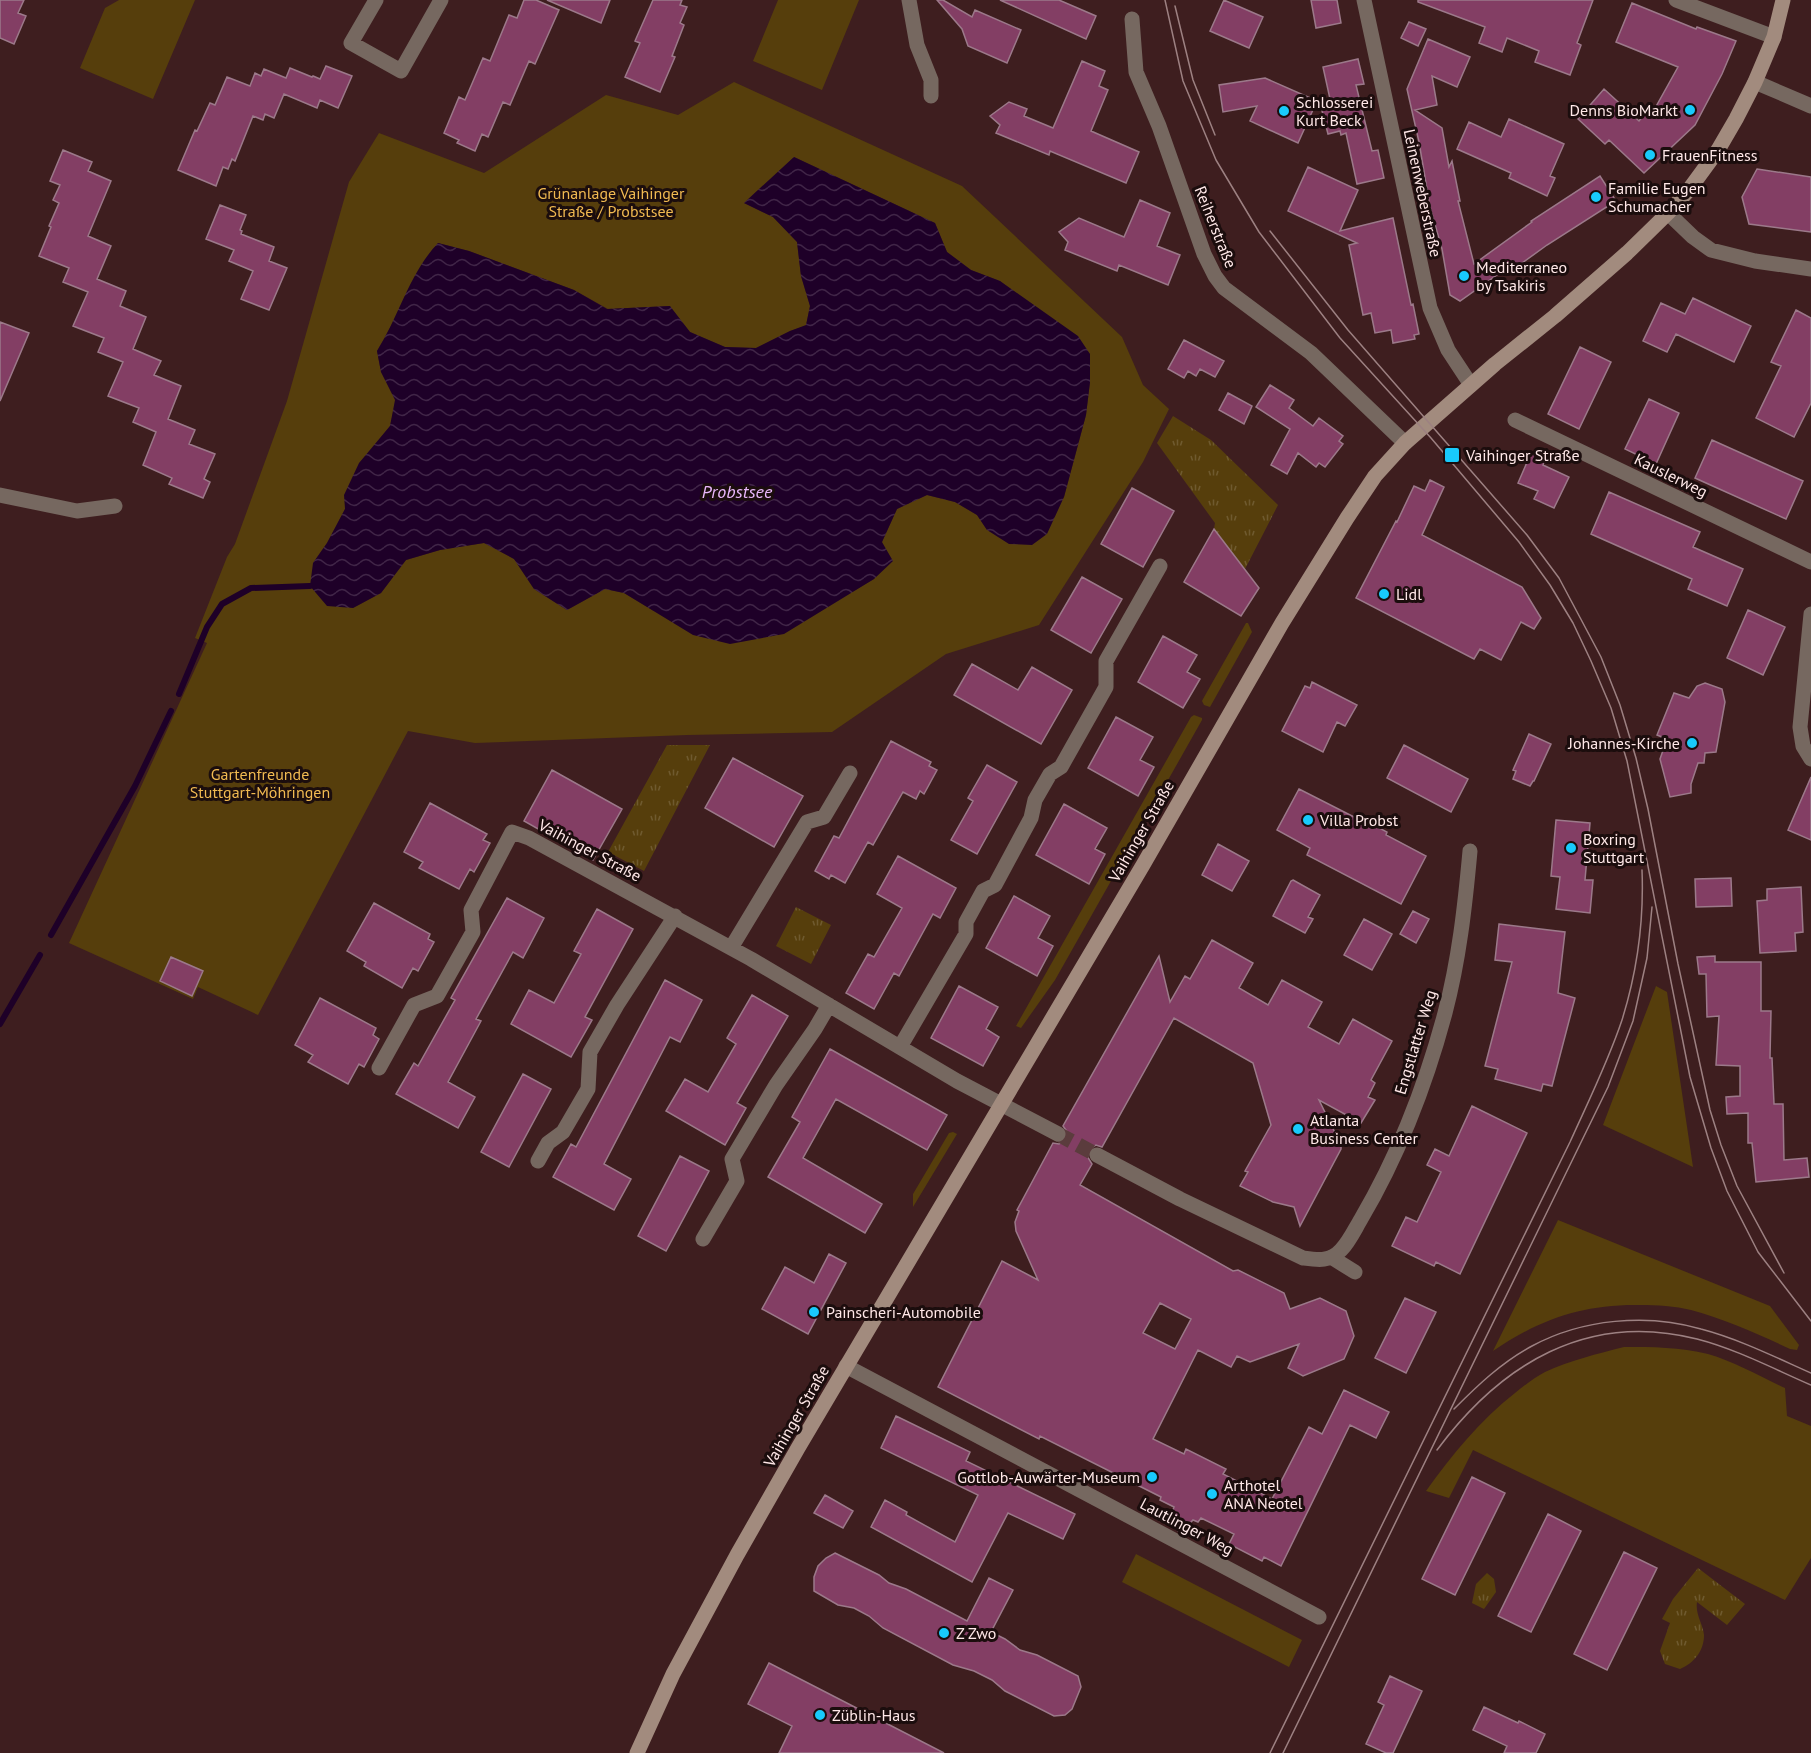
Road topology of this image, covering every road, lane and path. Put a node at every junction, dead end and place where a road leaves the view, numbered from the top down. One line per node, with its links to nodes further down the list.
1 (376, 0): 2 (street)
2 (441, 0)
3 (909, 0): 10 (street)
4 (1364, 0): 14 (street, Leinenweberstraße)
5 (1676, 0): 8 (street)
6 (1783, 0): 8 (main road, Vaihinger Straße)
7 (1132, 19): 16 (street, Reiherstraße)
8 (1774, 37): 9 (main road, Vaihinger Straße)
9 (1755, 82): 11 (street); 12 (main road, Vaihinger Straße)
10 (931, 96)
11 (1811, 106)
12 (1668, 213): 13 (street); 14 (main road, Vaihinger Straße)
13 (1811, 269)
14 (1471, 385): 16 (main road, Vaihinger Straße)
15 (1515, 420): 19 (street, Kauslerweg)
16 (1408, 440): 30 (main road, Vaihinger Straße)
17 (0, 495): 18 (street)
18 (115, 506)
19 (1811, 562)
20 (1160, 566): 28 (street)
21 (1811, 614): 22 (street)
22 (1811, 759)
23 (850, 772): 26 (street)
24 (1470, 851): 35 (street, Engstlatter Weg)
25 (675, 916): 26 (street, Vaihinger Straße); 29 (street, Vaihinger Straße); 33 (street)
26 (731, 948): 27 (street, Vaihinger Straße)
27 (829, 1005): 28 (street, Vaihinger Straße); 34 (street)
28 (900, 1047): 30 (street, Vaihinger Straße)
29 (379, 1068)
30 (1000, 1104): 31 (street); 37 (main road, Vaihinger Straße)
31 (1058, 1134)
32 (1097, 1155): 35 (street)
33 (538, 1161)
34 (703, 1239)
35 (1331, 1257): 36 (street)
36 (1355, 1272)
37 (846, 1366): 38 (street, Lautlinger Weg); 39 (main road, Vaihinger Straße)
38 (1320, 1617)
39 (637, 1753)

